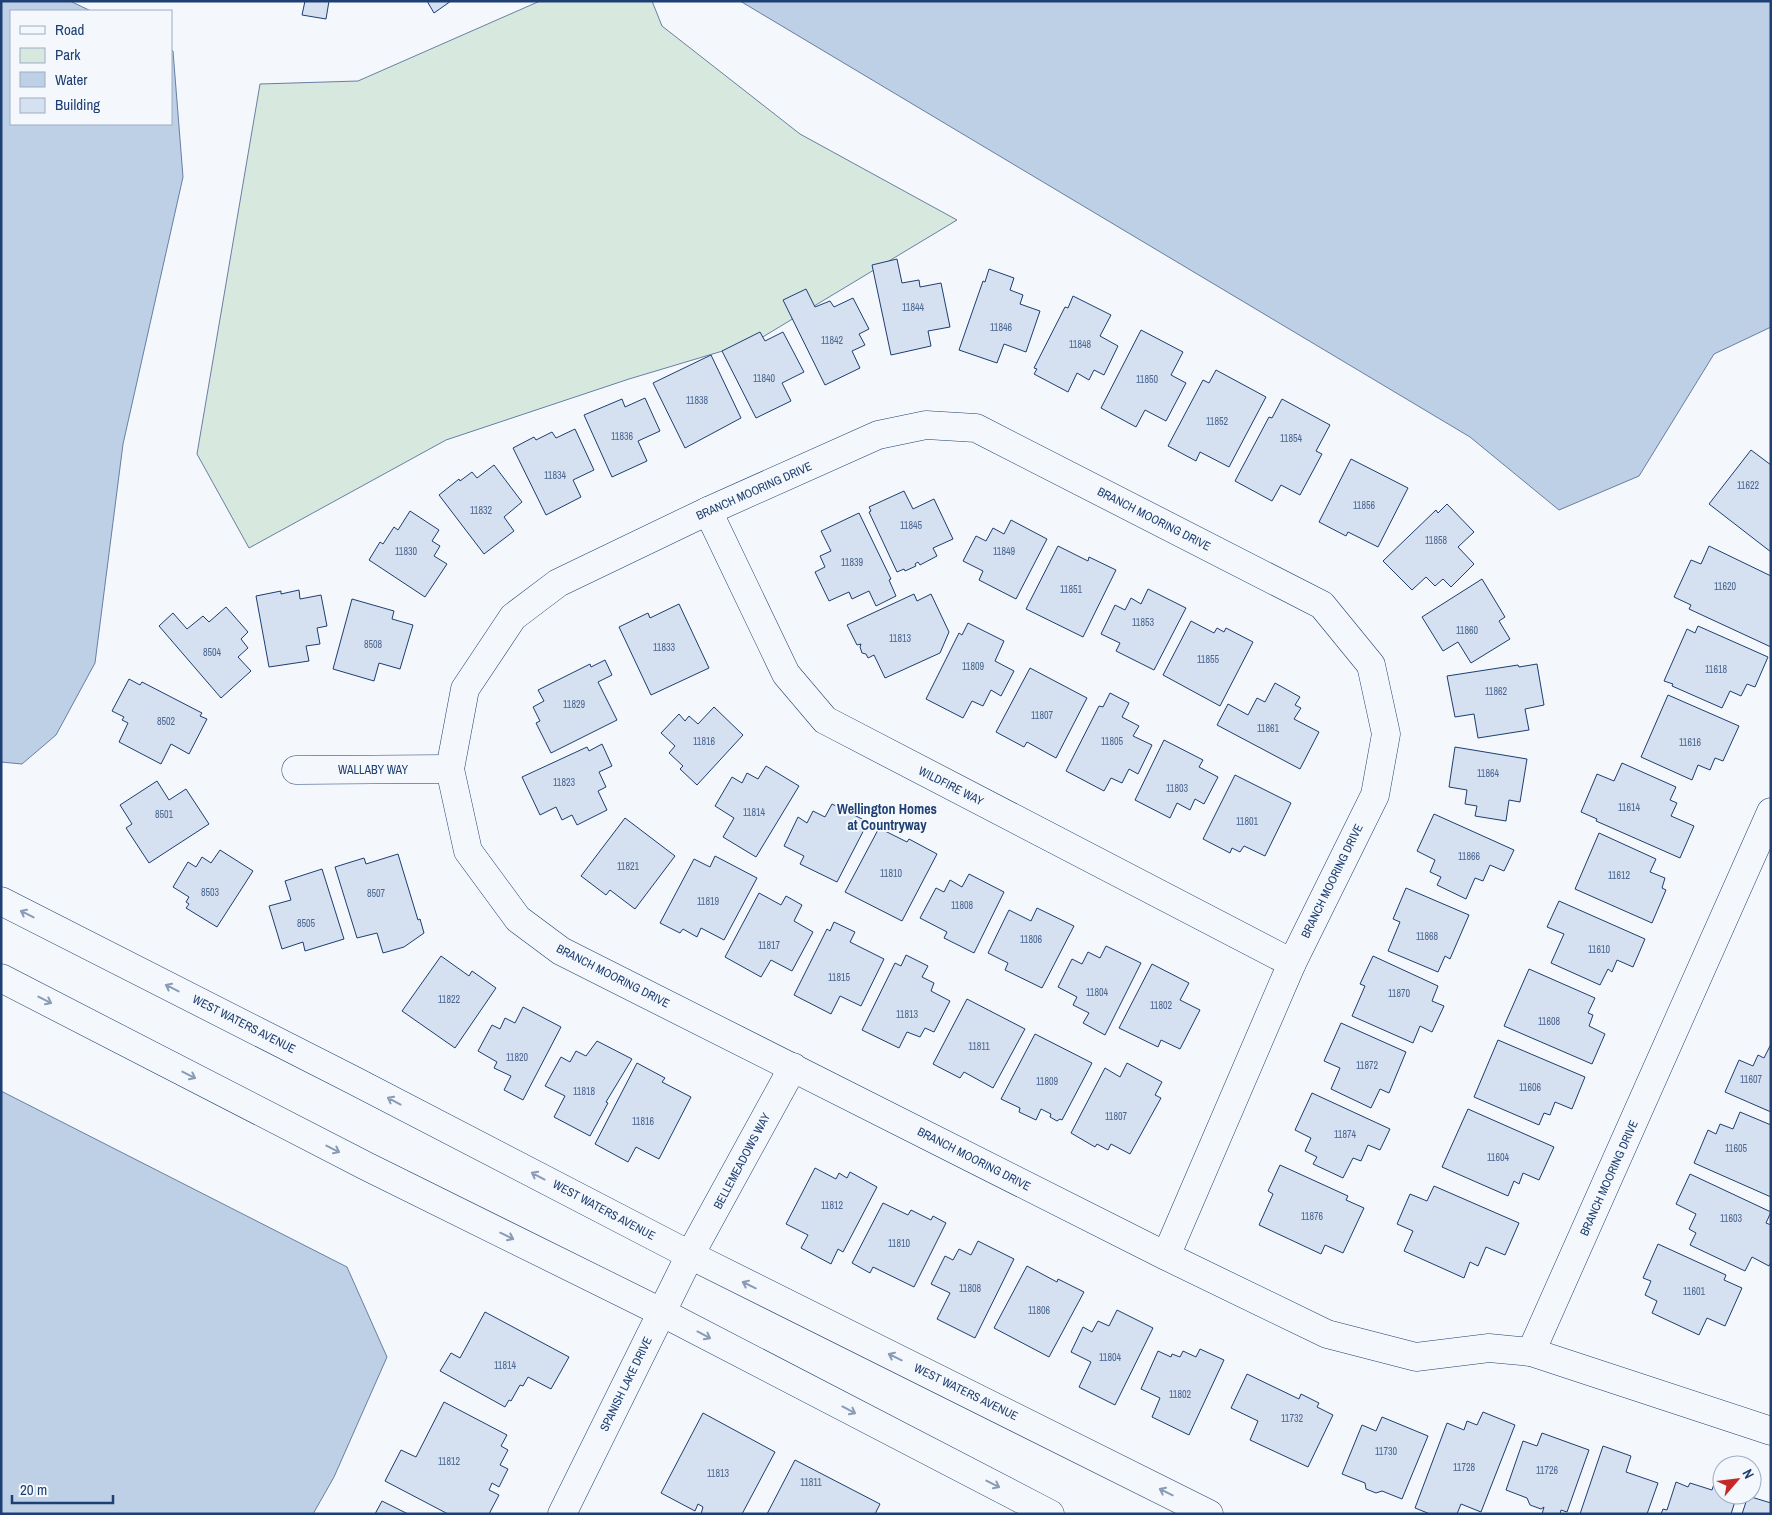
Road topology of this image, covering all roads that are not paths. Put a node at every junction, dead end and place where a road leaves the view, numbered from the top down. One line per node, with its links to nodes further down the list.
1 (708, 511): 2 (street, BRANCH MOORING DRIVE); 6 (street, WILDFIRE WAY); 6 (street, BRANCH MOORING DRIVE)
2 (450, 769): 3 (street, WALLABY WAY); 8 (street, BRANCH MOORING DRIVE)
3 (296, 770)
4 (1771, 812): 12 (street, BRANCH MOORING DRIVE)
5 (1, 901): 9 (street, WEST WATERS AVENUE, one-way to 5)
6 (1292, 963): 10 (street, BRANCH MOORING DRIVE)
7 (1, 978): 11 (street, one-way to 11)
8 (792, 1067): 9 (street, BELLEMEADOWS WAY); 10 (street, BRANCH MOORING DRIVE)
9 (690, 1255): 11 (street, SPANISH LAKE DRIVE); 16 (street, WEST WATERS AVENUE, one-way to 9)
10 (1166, 1256): 12 (street, BRANCH MOORING DRIVE)
11 (661, 1312): 14 (street, SPANISH LAKE DRIVE); 15 (street, one-way to 15)
12 (1532, 1352): 13 (street, BRANCH MOORING DRIVE)
13 (1771, 1431)
14 (562, 1514)
15 (1050, 1514)
16 (1209, 1514)

